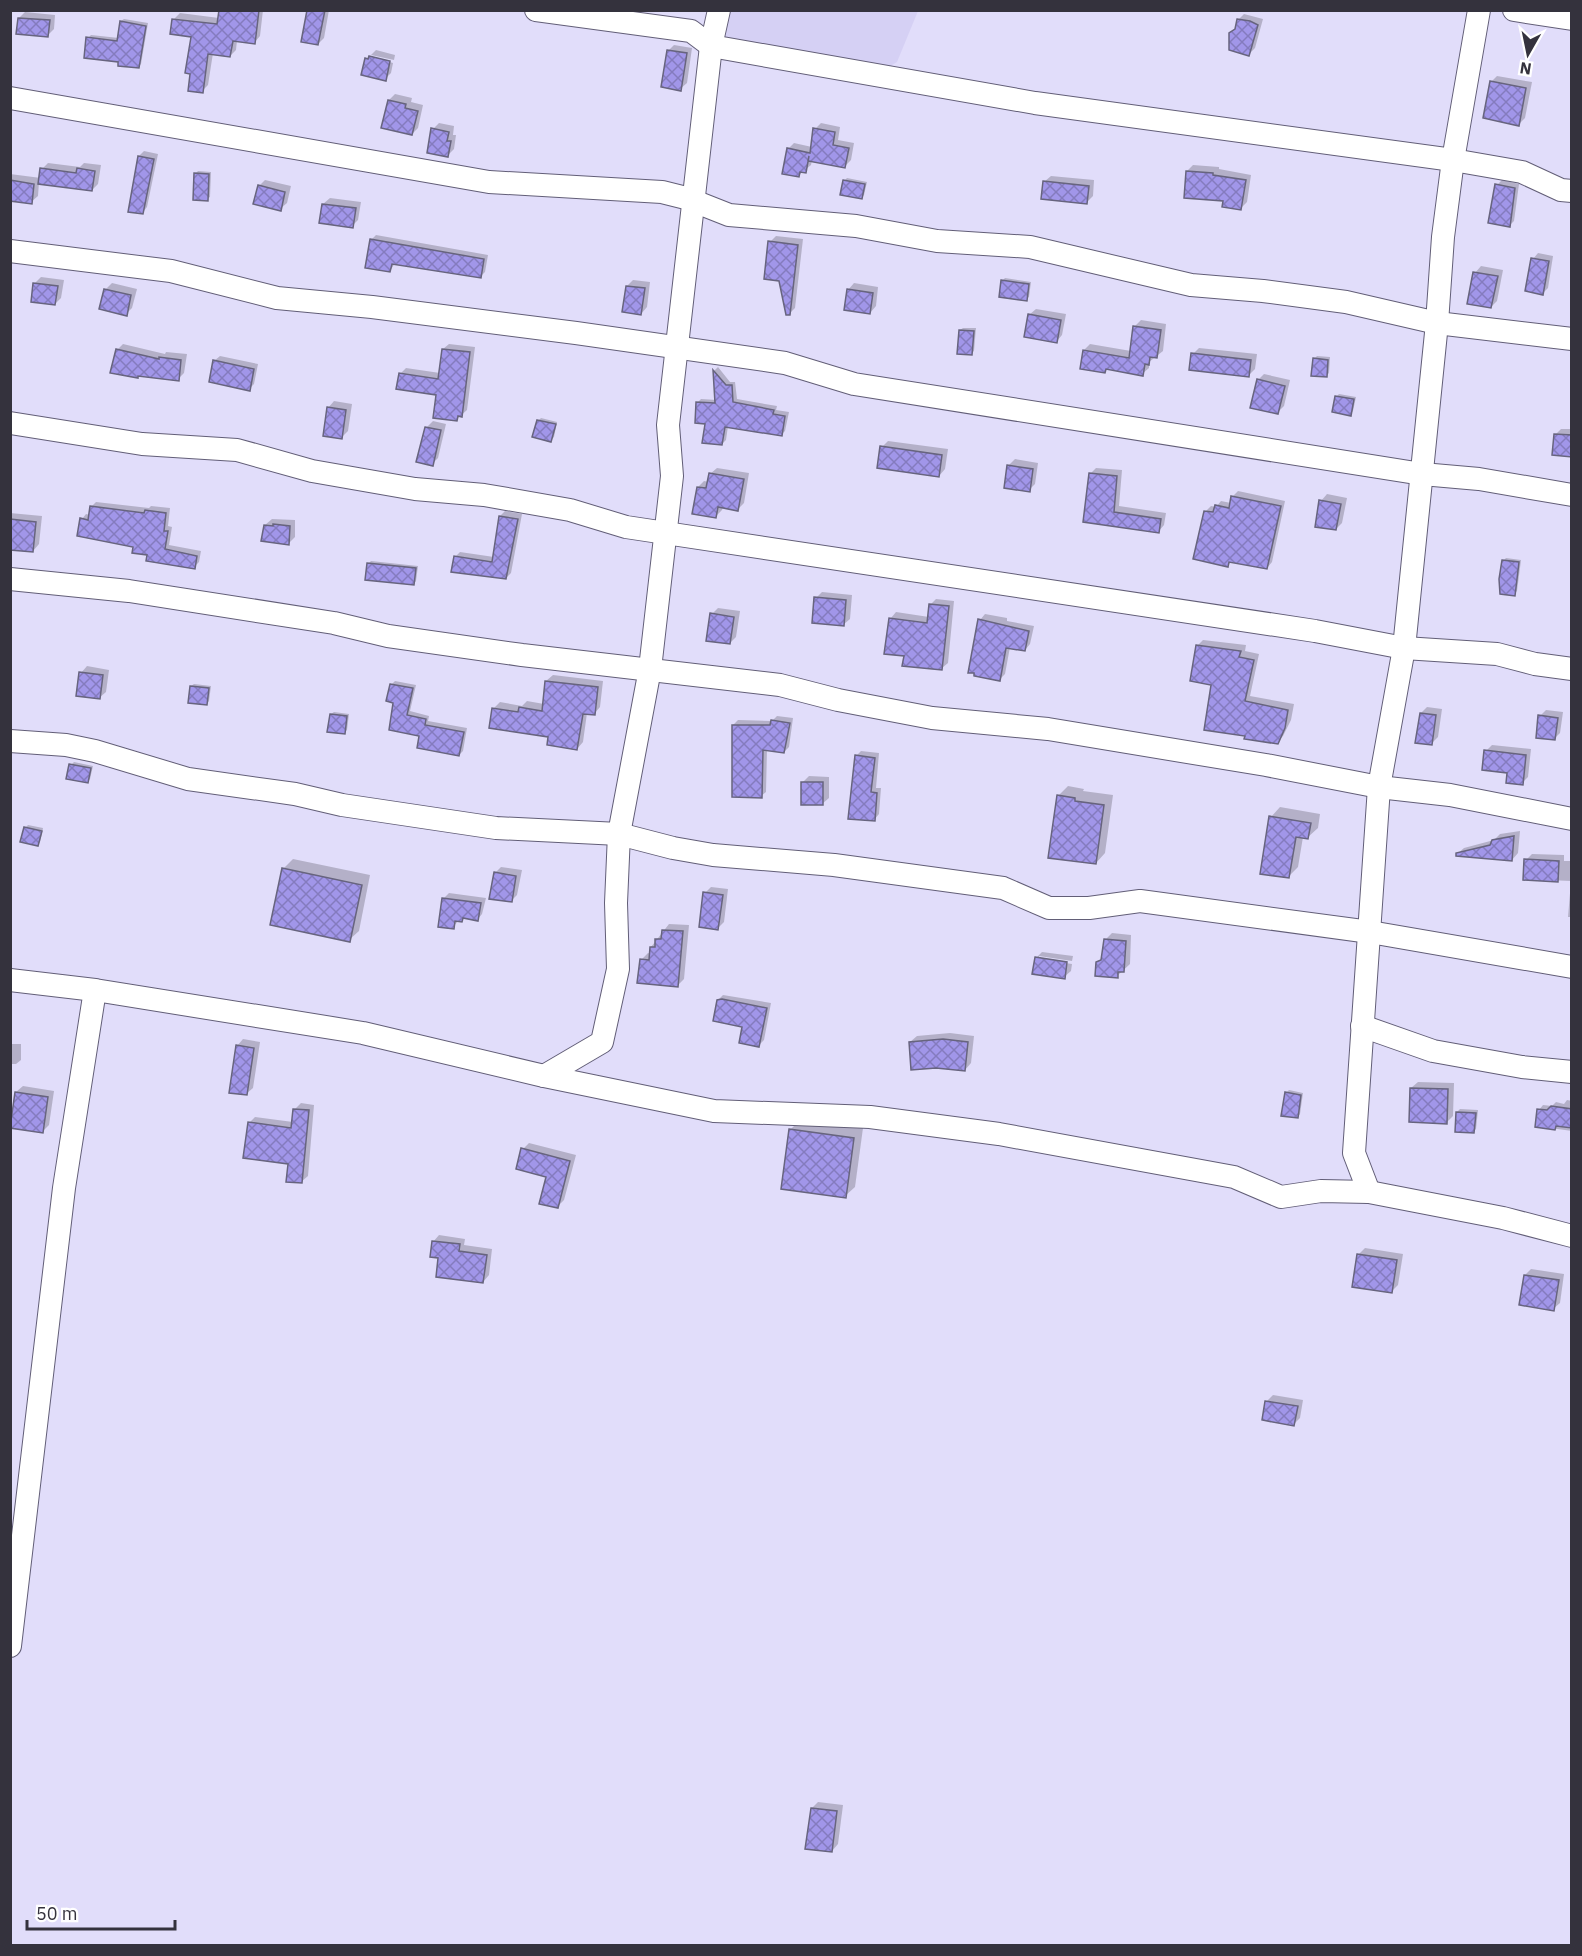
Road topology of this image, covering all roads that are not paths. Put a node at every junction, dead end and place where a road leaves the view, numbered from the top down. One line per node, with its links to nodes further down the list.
1 (536, 10): 6 (street)
2 (719, 10): 6 (street)
3 (1479, 10): 8 (street)
4 (1514, 10): 5 (street)
5 (1572, 19)
6 (711, 46): 8 (street); 10 (street)
7 (10, 98): 10 (street)
8 (1454, 160): 9 (street); 12 (street)
9 (1572, 190)
10 (693, 201): 12 (street); 14 (street)
11 (10, 251): 14 (street)
12 (1437, 322): 13 (street); 16 (street)
13 (1572, 339)
14 (677, 347): 16 (street); 18 (street)
15 (10, 423): 18 (street)
16 (1422, 474): 17 (street); 20 (street)
17 (1572, 495)
18 (665, 532): 20 (street); 21 (street)
19 (10, 579): 21 (street)
20 (1404, 648): 22 (street); 24 (street)
21 (650, 669): 24 (street); 26 (street)
22 (1572, 669)
23 (10, 741): 26 (street)
24 (1379, 787): 25 (street); 27 (street)
25 (1572, 819)
26 (619, 834): 27 (street); 33 (street)
27 (1370, 932): 28 (street); 31 (street)
28 (1572, 967)
29 (10, 980): 30 (street)
30 (95, 990): 33 (street); 36 (street)
31 (1362, 1026): 32 (street); 34 (street)
32 (1572, 1072)
33 (544, 1076): 34 (street)
34 (1369, 1192): 35 (street)
35 (1572, 1236)
36 (10, 1646)

